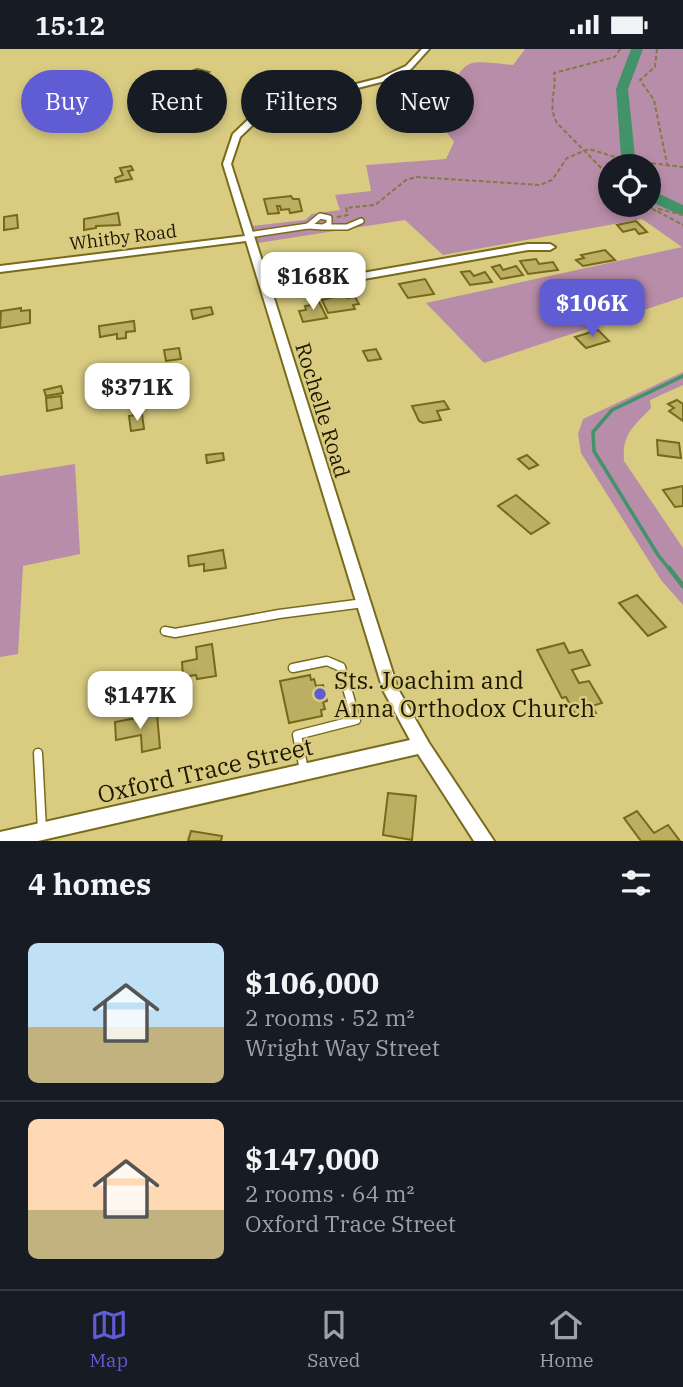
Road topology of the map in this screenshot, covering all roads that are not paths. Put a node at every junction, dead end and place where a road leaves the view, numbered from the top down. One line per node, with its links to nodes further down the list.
1 (426, 49): 5 (street, Rochelle Road)
2 (361, 221): 4 (lane)
3 (308, 226): 4 (lane); 4 (lane); 5 (lane)
4 (323, 227)
5 (249, 236): 7 (street, Whitby Road); 8 (street, Rochelle Road)
6 (550, 247): 8 (street)
7 (0, 268)
8 (267, 293): 9 (street, Rochelle Road)
9 (364, 603): 10 (lane); 12 (street, Rochelle Road)
10 (165, 631)
11 (293, 668): 14 (lane)
12 (422, 745): 14 (street, Oxford Trace Street); 16 (street, Rochelle Road)
13 (38, 753): 15 (lane)
14 (305, 772): 15 (street, Oxford Trace Street)
15 (42, 831): 17 (street, Oxford Trace Street)
16 (478, 838)
17 (0, 841)

